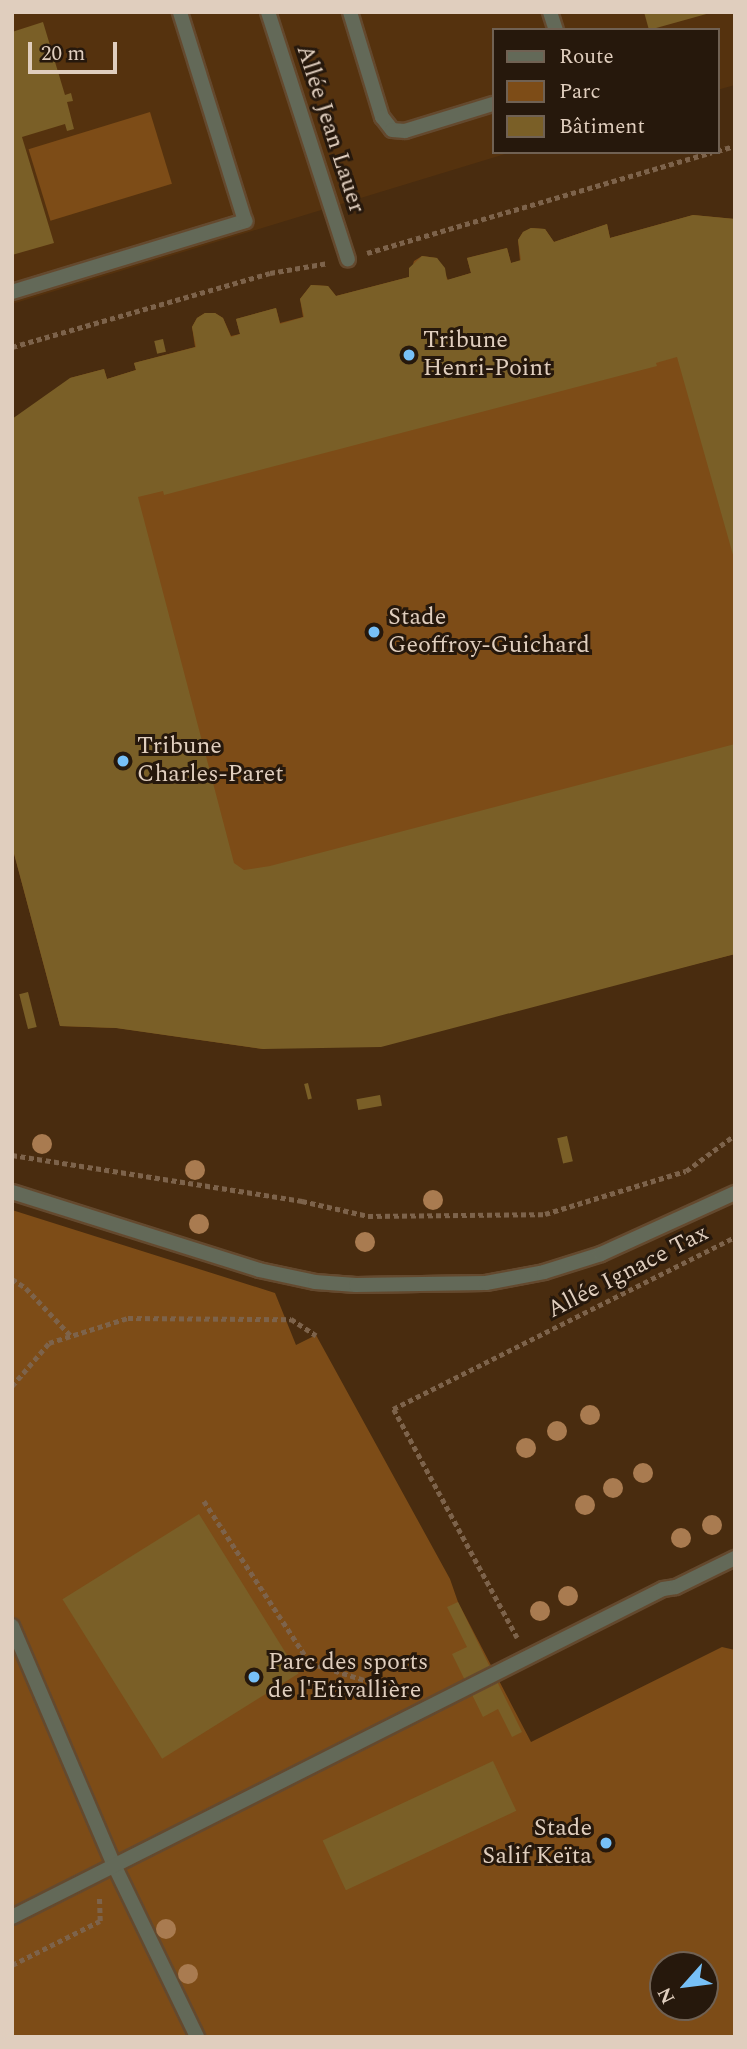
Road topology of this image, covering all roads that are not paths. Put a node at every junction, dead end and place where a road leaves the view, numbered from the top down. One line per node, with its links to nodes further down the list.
1 (180, 12): 6 (street)
2 (268, 12): 5 (street, Allée Jean Lauer)
3 (350, 12): 4 (street)
4 (491, 105)
5 (348, 259)
6 (12, 292)
7 (12, 1192): 8 (street)
8 (735, 1193)
9 (735, 1558): 11 (street)
10 (12, 1626): 11 (street)
11 (115, 1867): 12 (street); 13 (street)
12 (12, 1917)
13 (197, 2037)

